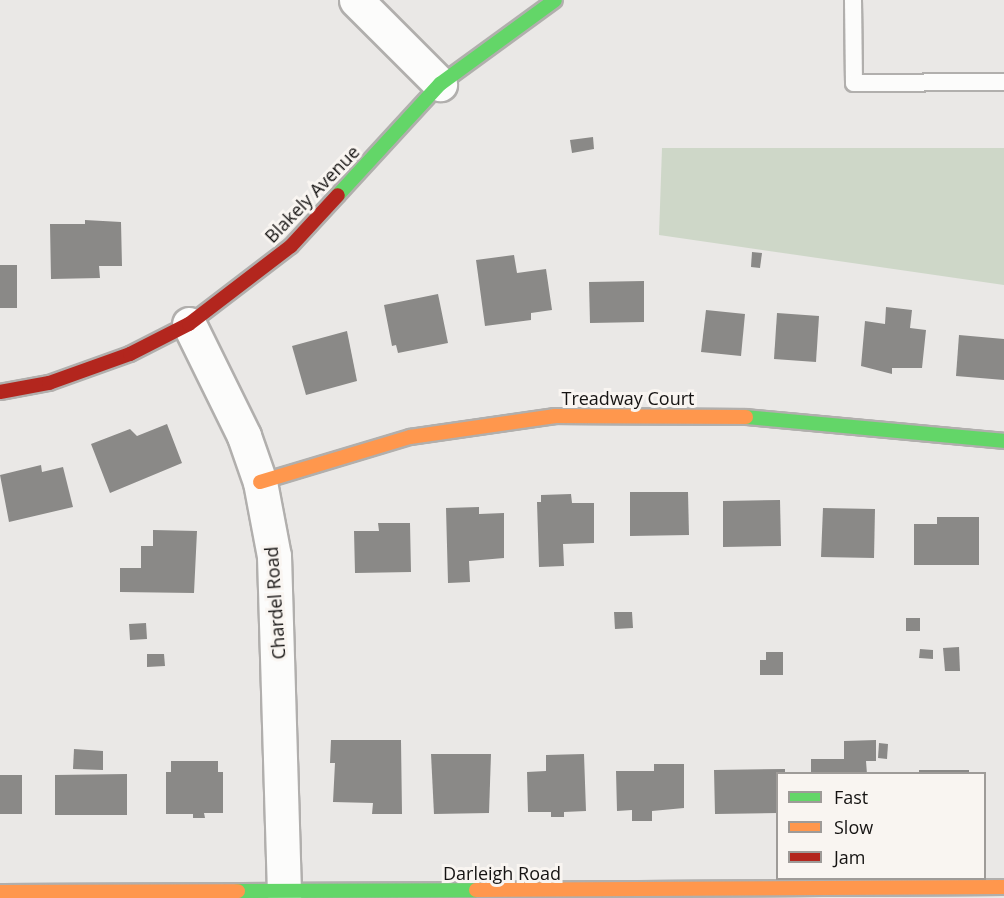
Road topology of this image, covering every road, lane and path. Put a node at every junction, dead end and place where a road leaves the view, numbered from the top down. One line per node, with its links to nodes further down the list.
1 (356, 0): 5 (street)
2 (555, 0): 5 (street, Blakely Avenue)
3 (853, 0): 4 (lane)
4 (1004, 82)
5 (440, 84): 6 (street, Blakely Avenue)
6 (189, 324): 7 (street, Blakely Avenue); 9 (street, Chardel Road)
7 (0, 392)
8 (1004, 441): 9 (street, Treadway Court)
9 (260, 482): 12 (street, Chardel Road)
10 (1004, 887): 12 (street, Darleigh Road)
11 (0, 892): 12 (street, Darleigh Road)
12 (284, 894)

